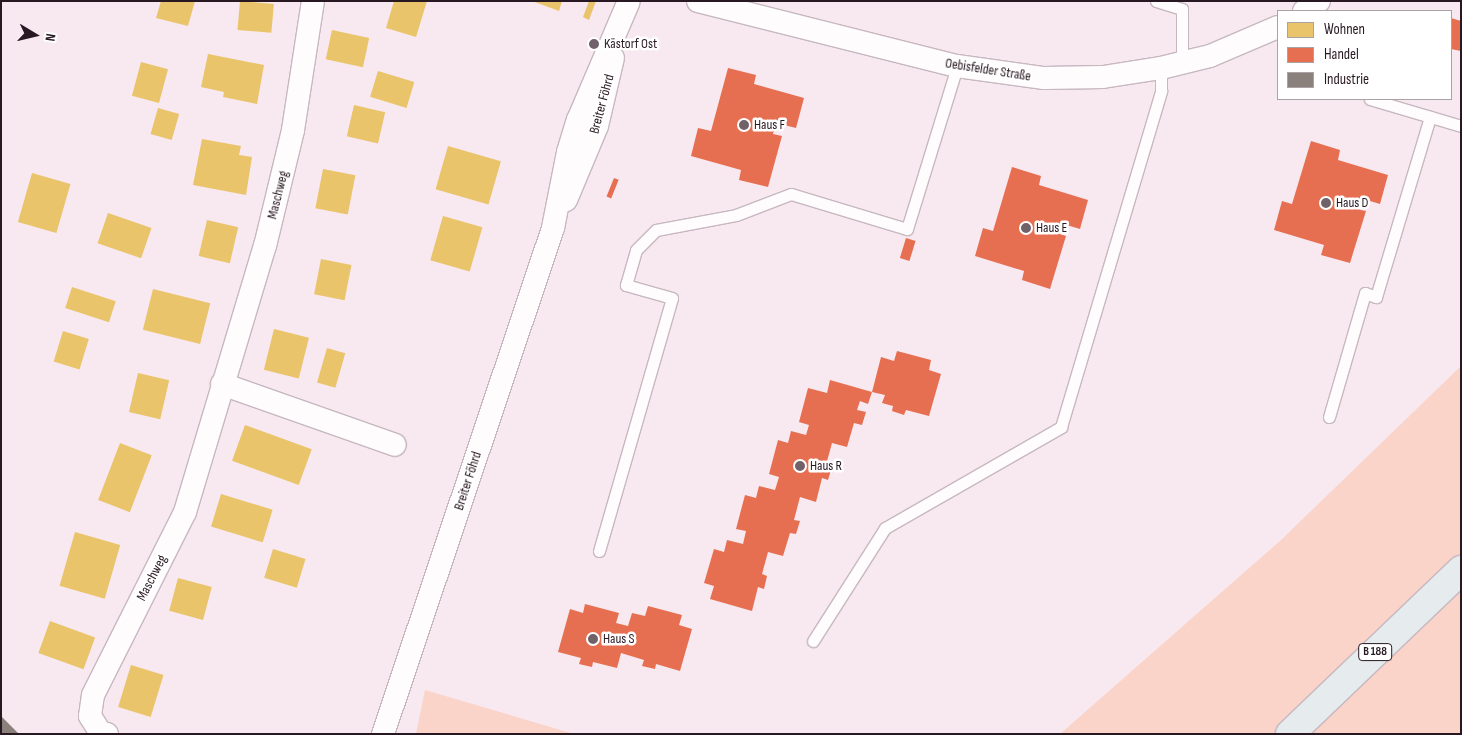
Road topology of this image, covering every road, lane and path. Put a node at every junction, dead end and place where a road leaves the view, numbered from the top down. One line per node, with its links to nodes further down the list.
1 (314, 1): 13 (street, Maschweg)
2 (629, 1): 20 (street, Breiter Föhrd)
3 (698, 1): 8 (street, Oebisfelder Straße)
4 (1156, 1): 9 (lane)
5 (1319, 1): 6 (street)
6 (1306, 10)
7 (1277, 28): 9 (street, Oebisfelder Straße)
8 (956, 66): 9 (street, Oebisfelder Straße); 16 (lane)
9 (1171, 66): 18 (lane)
10 (1374, 100): 11 (lane)
11 (1430, 116): 12 (lane); 14 (lane)
12 (1461, 126)
13 (222, 384): 15 (street); 19 (street, Maschweg)
14 (1329, 417)
15 (395, 445)
16 (599, 551)
17 (1461, 570): 21 (main road, B 188)
18 (812, 641)
19 (107, 734)
20 (382, 734)
21 (1290, 734)

